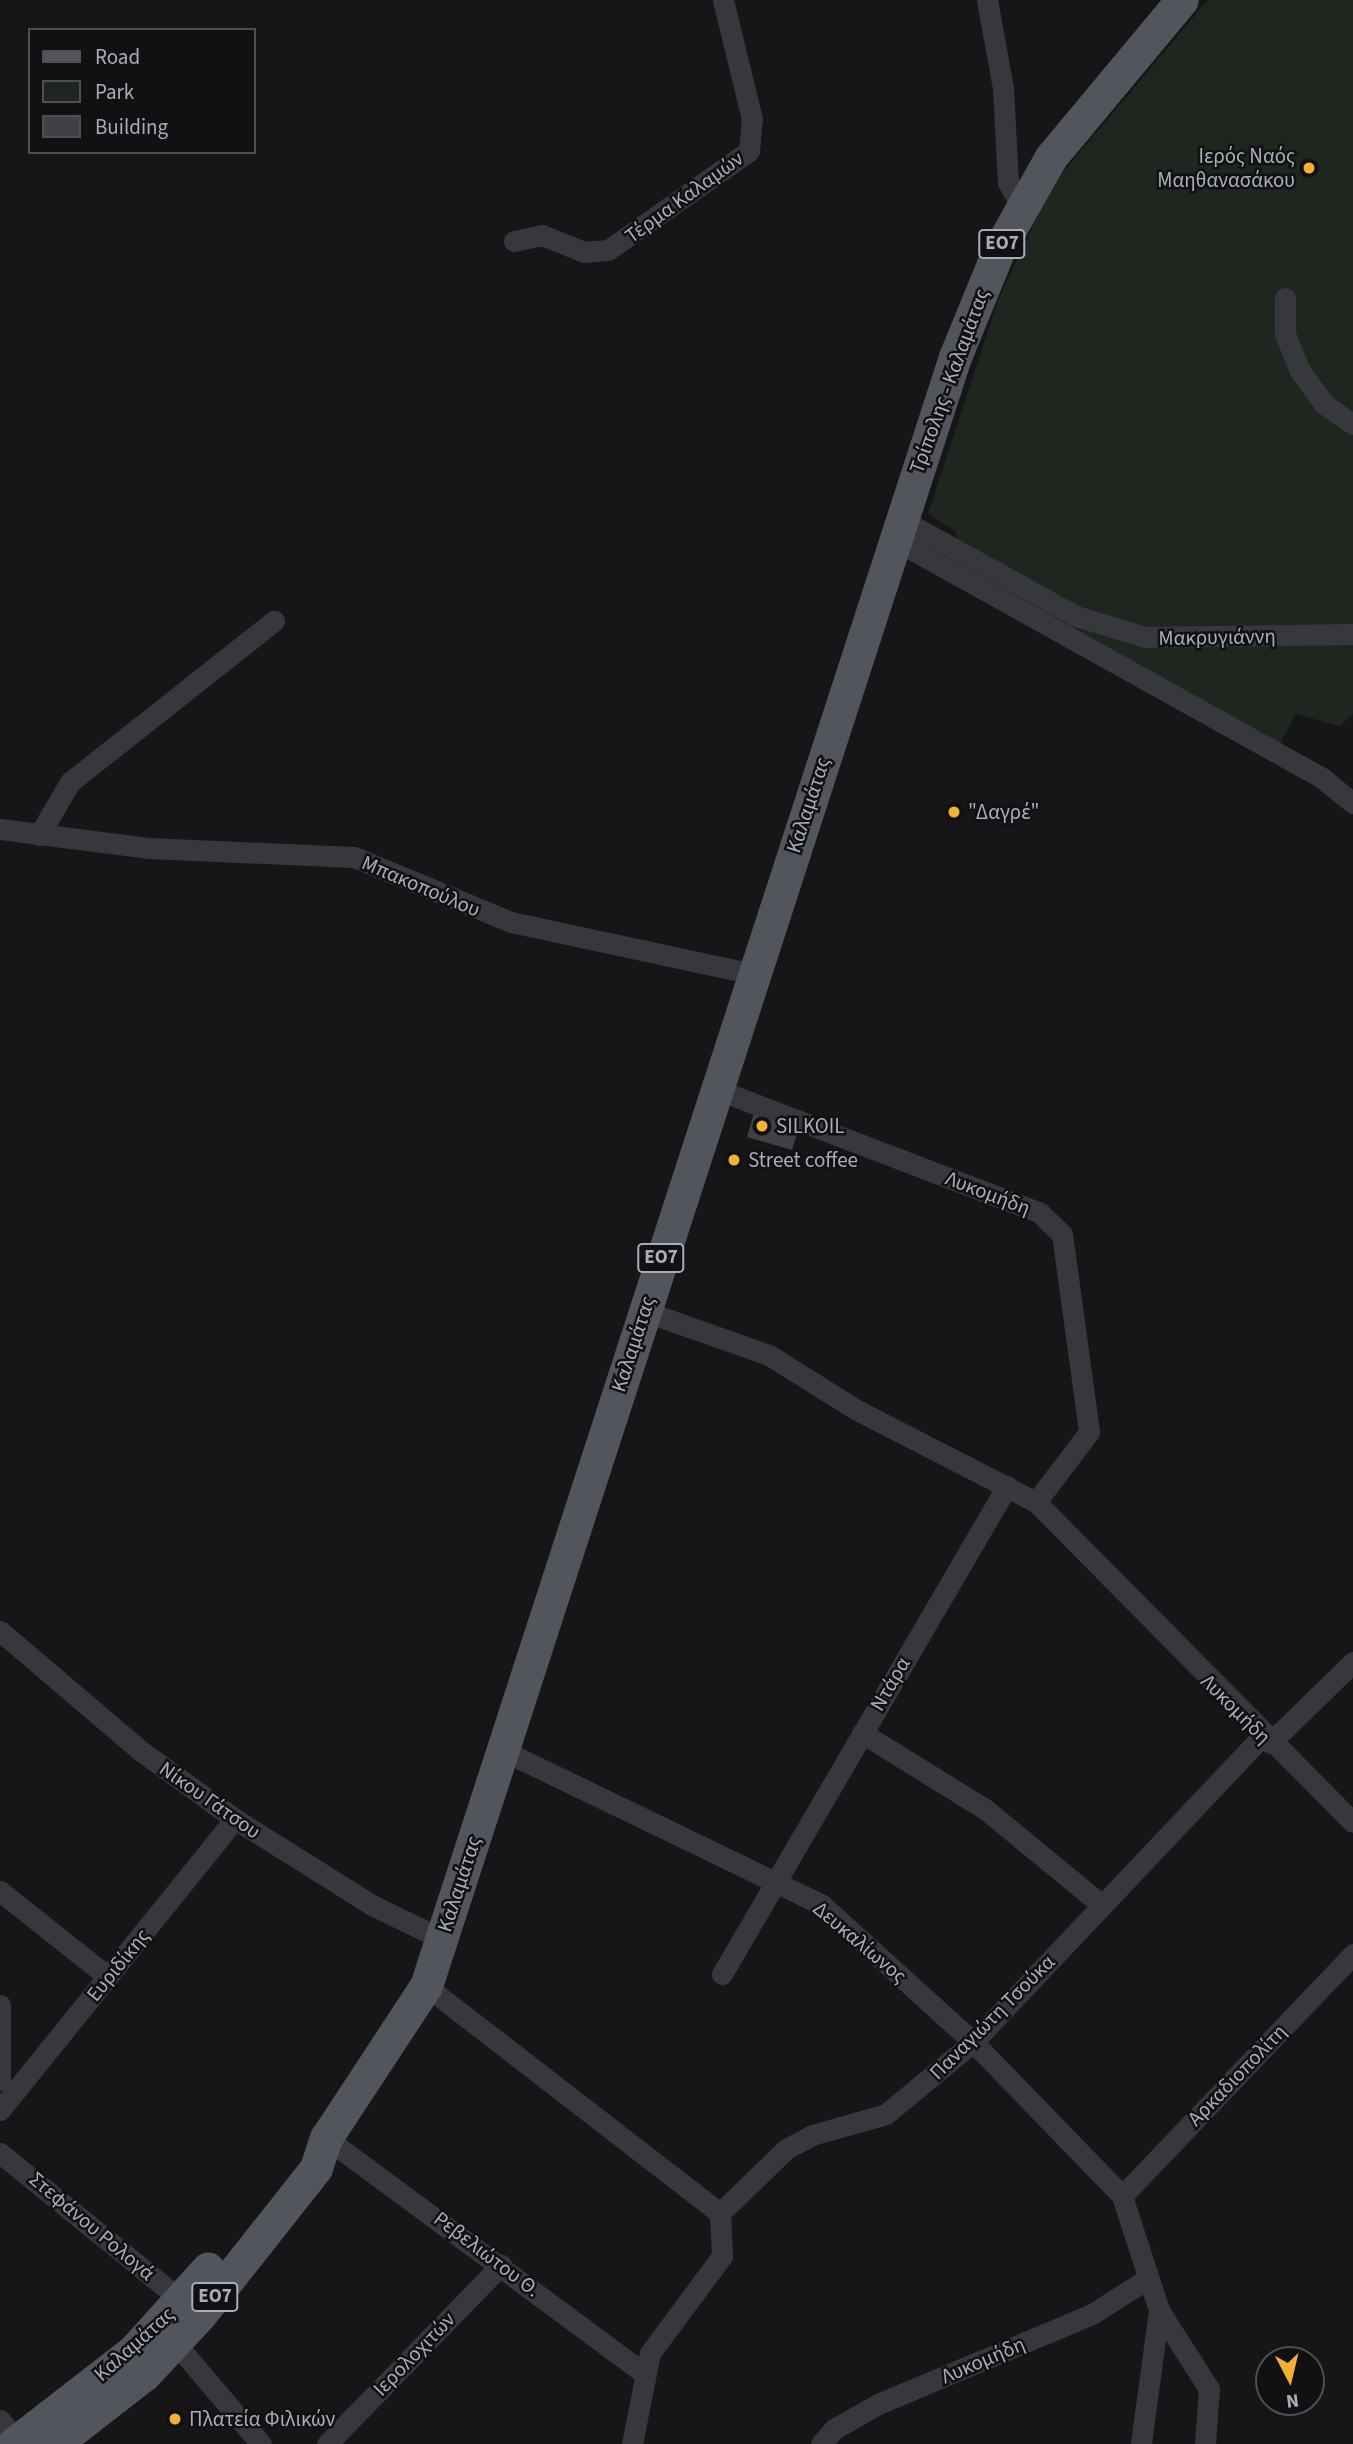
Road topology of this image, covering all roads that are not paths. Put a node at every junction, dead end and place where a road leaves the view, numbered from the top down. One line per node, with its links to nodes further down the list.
1 (723, 0): 5 (street, Τέρμα Καλαμών)
2 (987, 0): 4 (street)
3 (1182, 0): 4 (main road, Τρίπολης - Καλαμάτας / ΕΟ7)
4 (1021, 208): 8 (main road, Τρίπολης - Καλαμάτας / ΕΟ7)
5 (514, 241)
6 (1285, 298): 7 (street)
7 (1353, 424)
8 (897, 529): 10 (street, Μακρυγιάννη); 11 (street); 14 (main road, Καλαμάτας / ΕΟ7)
9 (274, 621): 13 (street)
10 (1353, 634)
11 (1353, 803)
12 (0, 829): 13 (street, Μπακοπούλου)
13 (39, 835): 14 (street, Μπακοπούλου)
14 (753, 974): 15 (main road, Καλαμάτας / ΕΟ7)
15 (716, 1089): 16 (main road, Καλαμάτας / ΕΟ7); 18 (street, Λυκομήδη)
16 (644, 1311): 17 (street, Λυκομήδη); 23 (main road, Καλαμάτας / ΕΟ7)
17 (1007, 1486): 18 (street, Λυκομήδη); 21 (street, Ντάρα)
18 (1036, 1503): 22 (street, Λυκομήδη)
19 (0, 1631): 24 (street, Νίκου Γάτσου)
20 (1353, 1662): 22 (street, Παναγιώτη Τσούκα)
21 (862, 1733): 26 (street, Ντάρα); 28 (street)
22 (1266, 1739): 25 (street, Λυκομήδη); 28 (street, Παναγιώτη Τσούκα)
23 (502, 1751): 26 (street, Δευκαλίωνος); 29 (main road, Καλαμάτας / ΕΟ7)
24 (235, 1819): 29 (street, Νίκου Γάτσου); 32 (street, Ευριδίκης)
25 (1353, 1822)
26 (775, 1883): 31 (street, Ντάρα); 35 (street, Δευκαλίωνος)
27 (0, 1891): 32 (street)
28 (1102, 1905): 35 (street, Παναγιώτη Τσούκα)
29 (442, 1939): 33 (main road, Καλαμάτας / ΕΟ7)
30 (1353, 1954): 40 (street, Αρκαδιοπολίτη)
31 (722, 1974)
32 (108, 1977): 37 (street, Ευριδίκης)
33 (426, 1986): 38 (main road, Καλαμάτας / ΕΟ7); 41 (street)
34 (0, 2005): 36 (street)
35 (973, 2042): 40 (street, Δευκαλίωνος); 41 (street, Παναγιώτη Τσούκα)
36 (0, 2080)
37 (1, 2107)
38 (326, 2138): 42 (street, Ρεβελιώτου Θ.); 44 (main road, Καλαμάτας / ΕΟ7); 46 (main road, Καλαμάτας / ΕΟ7)
39 (0, 2153): 44 (street, Στεφάνου Ρολογά)
40 (1122, 2196): 43 (street)
41 (720, 2213): 47 (street)
42 (501, 2265): 47 (street, Ρεβελιώτου Θ.); 51 (street, Ιερολοχιτών)
43 (1147, 2279): 45 (street); 53 (street, Λυκομήδη)
44 (182, 2301): 48 (main road, Καλαμάτας / ΕΟ7)
45 (1159, 2310): 54 (street); 55 (street)
46 (176, 2344): 49 (main road, Καλαμάτας / ΕΟ7); 50 (street)
47 (645, 2374): 52 (street)
48 (12, 2437)
49 (70, 2439)
50 (261, 2444)
51 (327, 2444)
52 (632, 2444)
53 (821, 2444)
54 (1140, 2444)
55 (1205, 2444)

